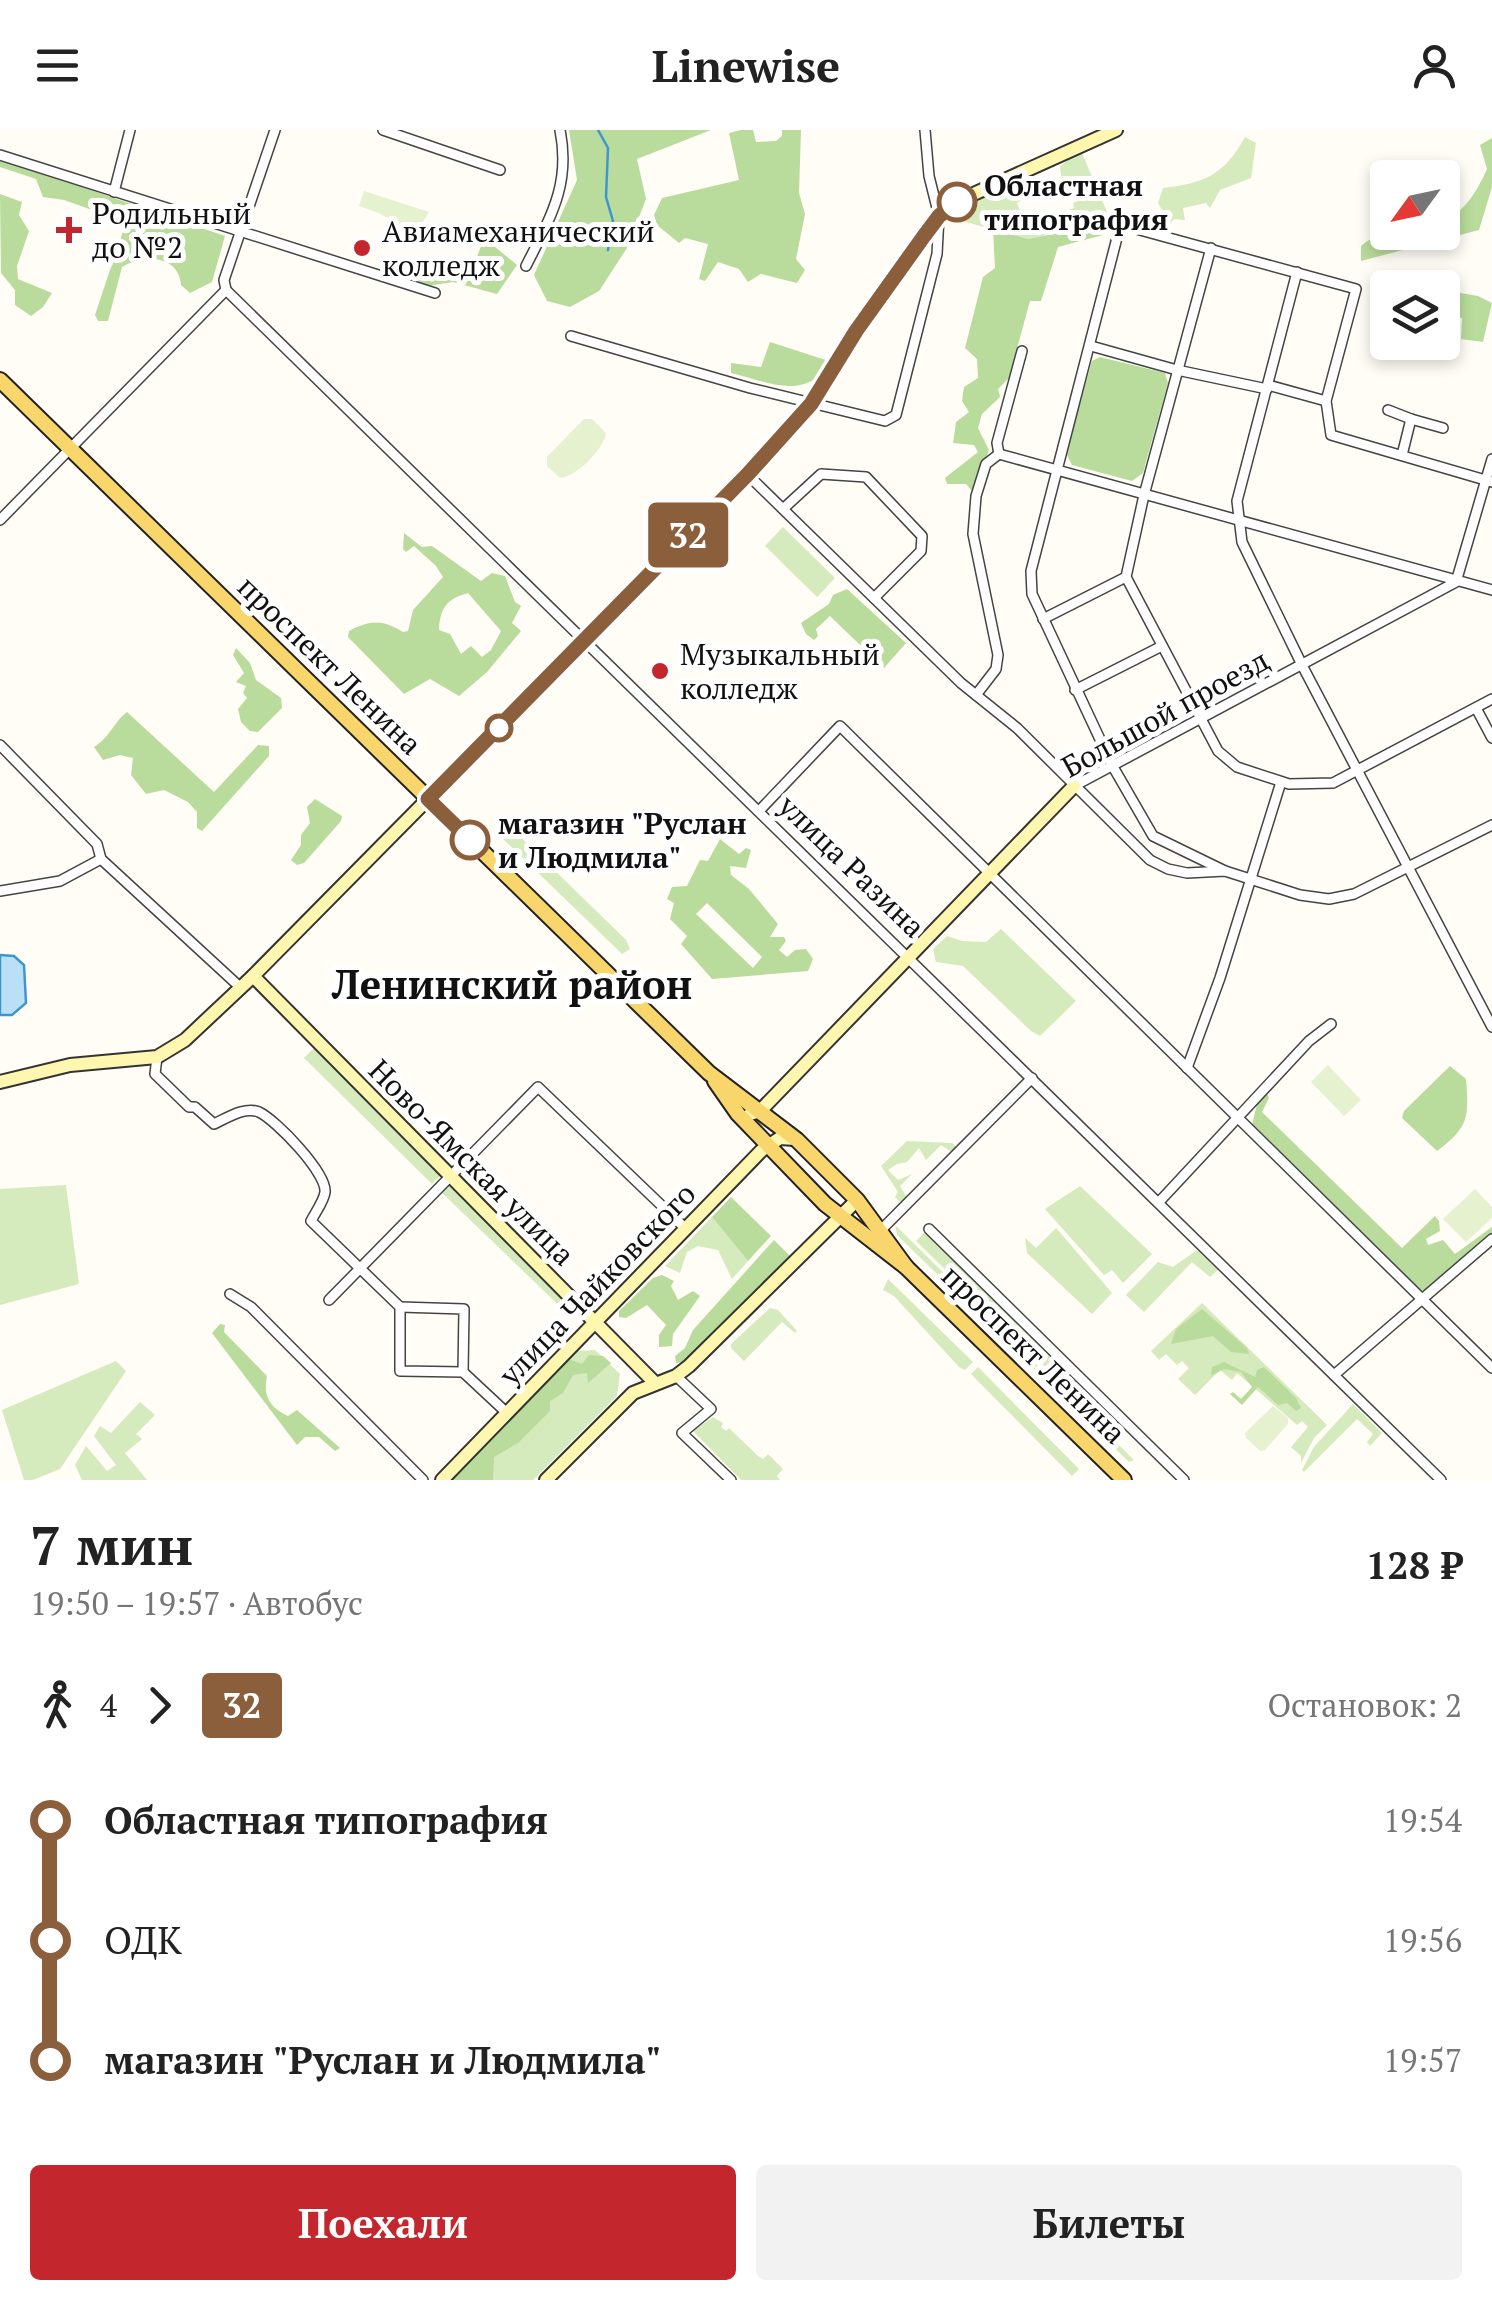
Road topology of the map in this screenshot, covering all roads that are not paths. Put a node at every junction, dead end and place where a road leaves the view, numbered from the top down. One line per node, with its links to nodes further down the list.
1 (130, 130): 9 (street)
2 (276, 130): 11 (street)
3 (383, 130): 8 (street)
4 (560, 130): 13 (street)
5 (925, 130): 10 (street)
6 (1116, 130): 10 (street)
7 (0, 155): 9 (street)
8 (500, 170)
9 (114, 192): 11 (street)
10 (939, 216): 24 (street); 24 (street)
11 (241, 234): 15 (street); 16 (street)
12 (1212, 248): 14 (street); 18 (street); 20 (street)
13 (526, 266)
14 (1297, 272): 22 (street); 23 (street)
15 (226, 290): 28 (street); 44 (street, улица Разина)
16 (436, 293)
17 (571, 336): 24 (street)
18 (1090, 346): 20 (street); 32 (street)
19 (1022, 351): 29 (street)
20 (1177, 370): 22 (street); 35 (street)
21 (0, 380): 28 (main road, проспект Ленина)
22 (1267, 387): 23 (street); 37 (street)
23 (1326, 401): 30 (street)
24 (811, 404): 33 (street)
25 (1388, 410): 26 (street)
26 (1411, 419): 27 (street); 30 (street)
27 (1444, 428)
28 (69, 449): 38 (street); 58 (main road, проспект Ленина)
29 (999, 454): 32 (street); 48 (street)
30 (1402, 455): 34 (street)
31 (1492, 459): 34 (street)
32 (1056, 472): 35 (street); 43 (street)
33 (748, 474): 36 (street); 44 (street)
34 (1489, 481): 40 (street)
35 (1144, 494): 37 (street); 39 (street)
36 (784, 509): 42 (street); 42 (street)
37 (1238, 519): 40 (street); 46 (street)
38 (0, 520)
39 (1126, 576): 43 (street); 45 (street)
40 (1456, 582): 41 (street); 46 (street, Большой проезд)
41 (1492, 590)
42 (874, 598): 48 (street)
43 (1043, 619): 47 (street)
44 (584, 640): 58 (street); 59 (street, улица Разина)
45 (1162, 646): 47 (street); 51 (street)
46 (1303, 666): 51 (street, Большой проезд); 55 (street)
47 (1076, 690): 54 (street)
48 (976, 695): 57 (street)
49 (1492, 699): 50 (street)
50 (1476, 708): 52 (street); 55 (street)
51 (1200, 720): 54 (street, Большой проезд); 56 (street)
52 (1492, 738)
53 (0, 745): 61 (street)
54 (1112, 765): 57 (street, Большой проезд); 63 (street)
55 (1358, 771): 56 (street); 62 (street)
56 (1281, 782): 65 (street)
57 (1074, 786): 63 (street); 64 (street, Большой проезд)
58 (428, 799): 68 (street); 74 (main road, проспект Ленина)
59 (759, 811): 64 (street); 67 (street, улица Разина)
60 (1492, 825): 62 (street)
61 (100, 859): 66 (street); 69 (street)
62 (1409, 866): 65 (street); 71 (street)
63 (1225, 870): 65 (street)
64 (990, 873): 67 (street, Большой проезд); 73 (street)
65 (1250, 879): 73 (street)
66 (0, 891)
67 (910, 956): 75 (street, улица Разина); 77 (street, Большой проезд)
68 (254, 976): 69 (street); 82 (street, Ново-Ямская улица)
69 (241, 988): 72 (street)
70 (1331, 1024): 78 (street)
71 (1492, 1027)
72 (157, 1057): 76 (street); 91 (street)
73 (1186, 1068): 78 (street)
74 (708, 1073): 77 (main road, проспект Ленина); 79 (main road, проспект Ленина)
75 (1032, 1078): 84 (street, улица Разина); 88 (street)
76 (0, 1082)
77 (760, 1111): 79 (street, Большой проезд); 80 (main road, проспект Ленина)
78 (1238, 1118): 84 (street); 93 (street)
79 (747, 1124): 81 (main road, проспект Ленина)
80 (796, 1140): 81 (street); 83 (main road, проспект Ленина)
81 (767, 1146): 85 (main road, проспект Ленина); 86 (street, улица Чайковского)
82 (450, 1175): 86 (street); 91 (street); 96 (street, Ново-Ямская улица)
83 (857, 1200): 85 (street); 88 (main road, проспект Ленина)
84 (1159, 1202): 99 (street, улица Разина)
85 (840, 1217): 90 (main road, проспект Ленина); 100 (street)
86 (686, 1229): 96 (street, улица Чайковского)
87 (929, 1229): 108 (street)
88 (880, 1232): 90 (main road, проспект Ленина)
89 (1492, 1239): 93 (street)
90 (906, 1266): 107 (main road, проспект Ленина)
91 (359, 1270): 94 (street); 95 (street)
92 (230, 1294): 103 (street)
93 (1422, 1299): 97 (street); 99 (street)
94 (329, 1300)
95 (400, 1308): 98 (street); 98 (street)
96 (595, 1320): 101 (street, Ново-Ямская улица); 102 (street, улица Чайковского)
97 (1492, 1368)
98 (464, 1372): 102 (street)
99 (1334, 1374): 109 (street, улица Разина)
100 (676, 1376): 101 (street); 106 (street)
101 (655, 1383): 105 (street)
102 (507, 1413): 104 (street, улица Чайковского)
103 (423, 1480)
104 (442, 1480)
105 (546, 1480)
106 (731, 1480)
107 (1124, 1480)
108 (1184, 1480)
109 (1441, 1480)

